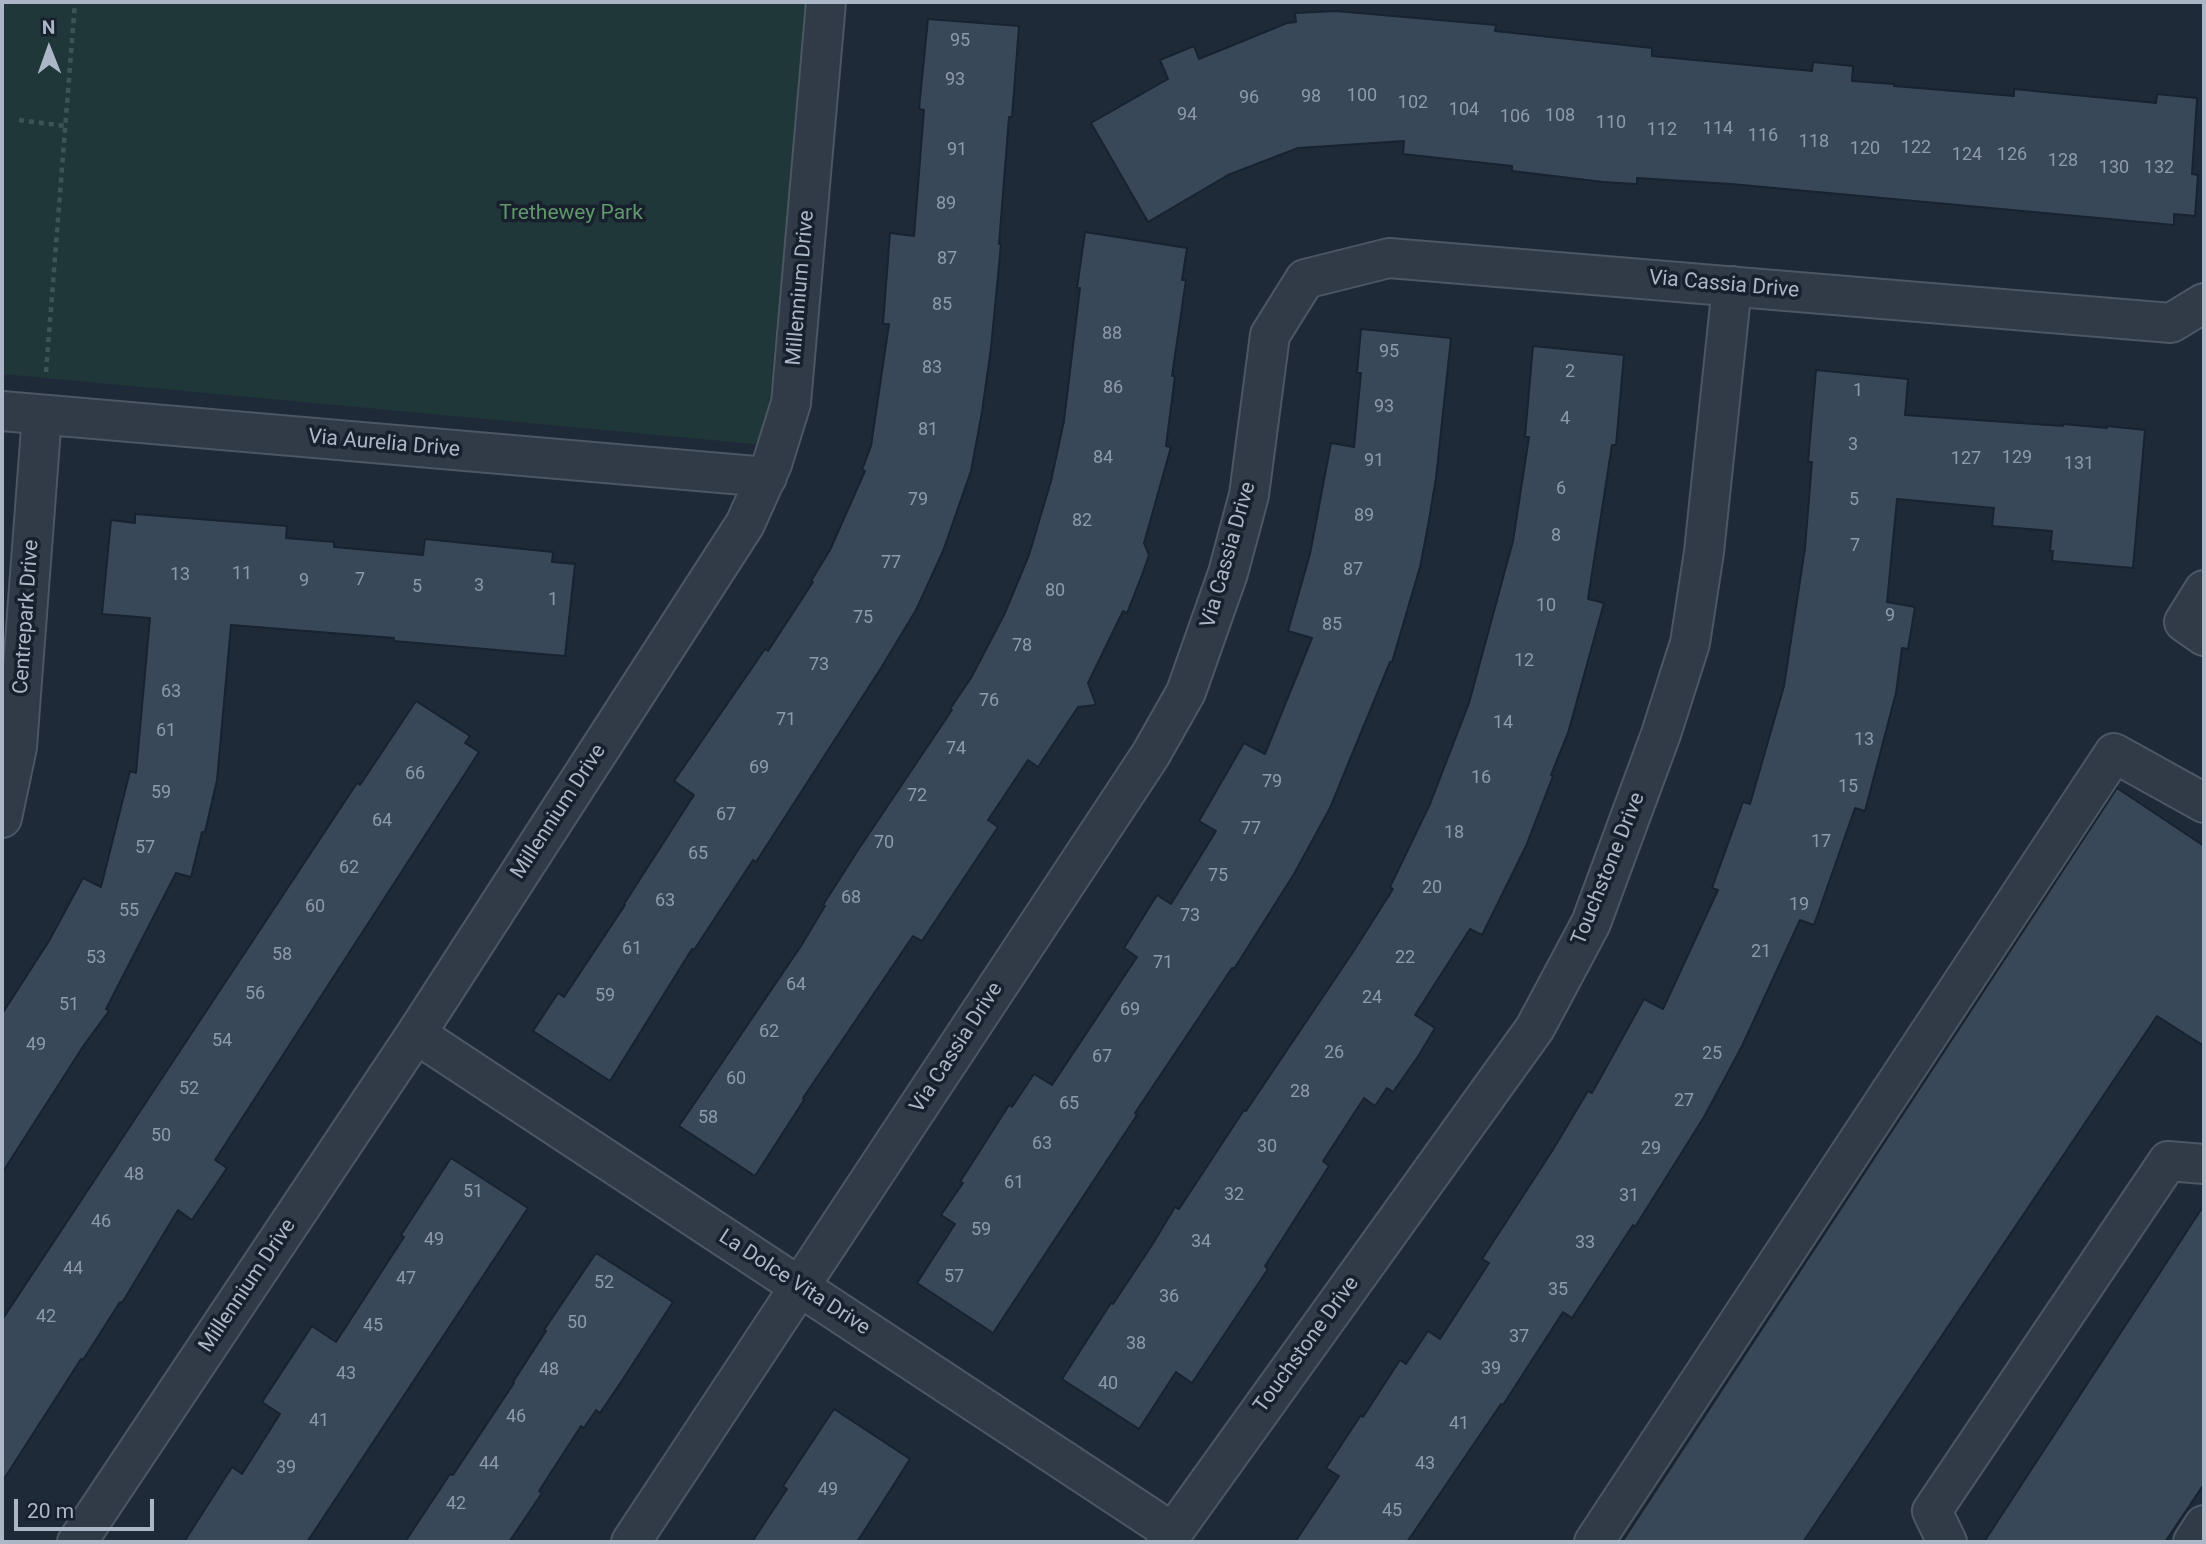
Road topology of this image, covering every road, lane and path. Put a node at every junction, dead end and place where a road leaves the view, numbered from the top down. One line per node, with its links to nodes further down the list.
1 (75, 2): 4 (path)
2 (826, 2): 9 (street, Millennium Drive)
3 (19, 120): 4 (path)
4 (65, 126): 8 (path)
5 (1732, 286): 6 (street, Via Cassia Drive); 16 (street, Via Cassia Drive); 18 (street, Touchstone Drive)
6 (2204, 303)
7 (2, 411): 8 (street, Via Aurelia Drive)
8 (42, 415): 9 (street, Via Aurelia Drive); 13 (street, Centrepark Drive)
9 (766, 477): 14 (street, Millennium Drive)
10 (2204, 590): 11 (street)
11 (2204, 636)
12 (2204, 803): 21 (street)
13 (2, 818)
14 (416, 1034): 16 (street, La Dolce Vita Drive); 19 (street, Millennium Drive)
15 (2204, 1164): 22 (street)
16 (800, 1286): 18 (street, La Dolce Vita Drive); 20 (street, Via Cassia Drive)
17 (2204, 1525): 23 (street)
18 (1169, 1537)
19 (76, 1542)
20 (631, 1542)
21 (1594, 1542)
22 (1947, 1542)
23 (2193, 1542)

